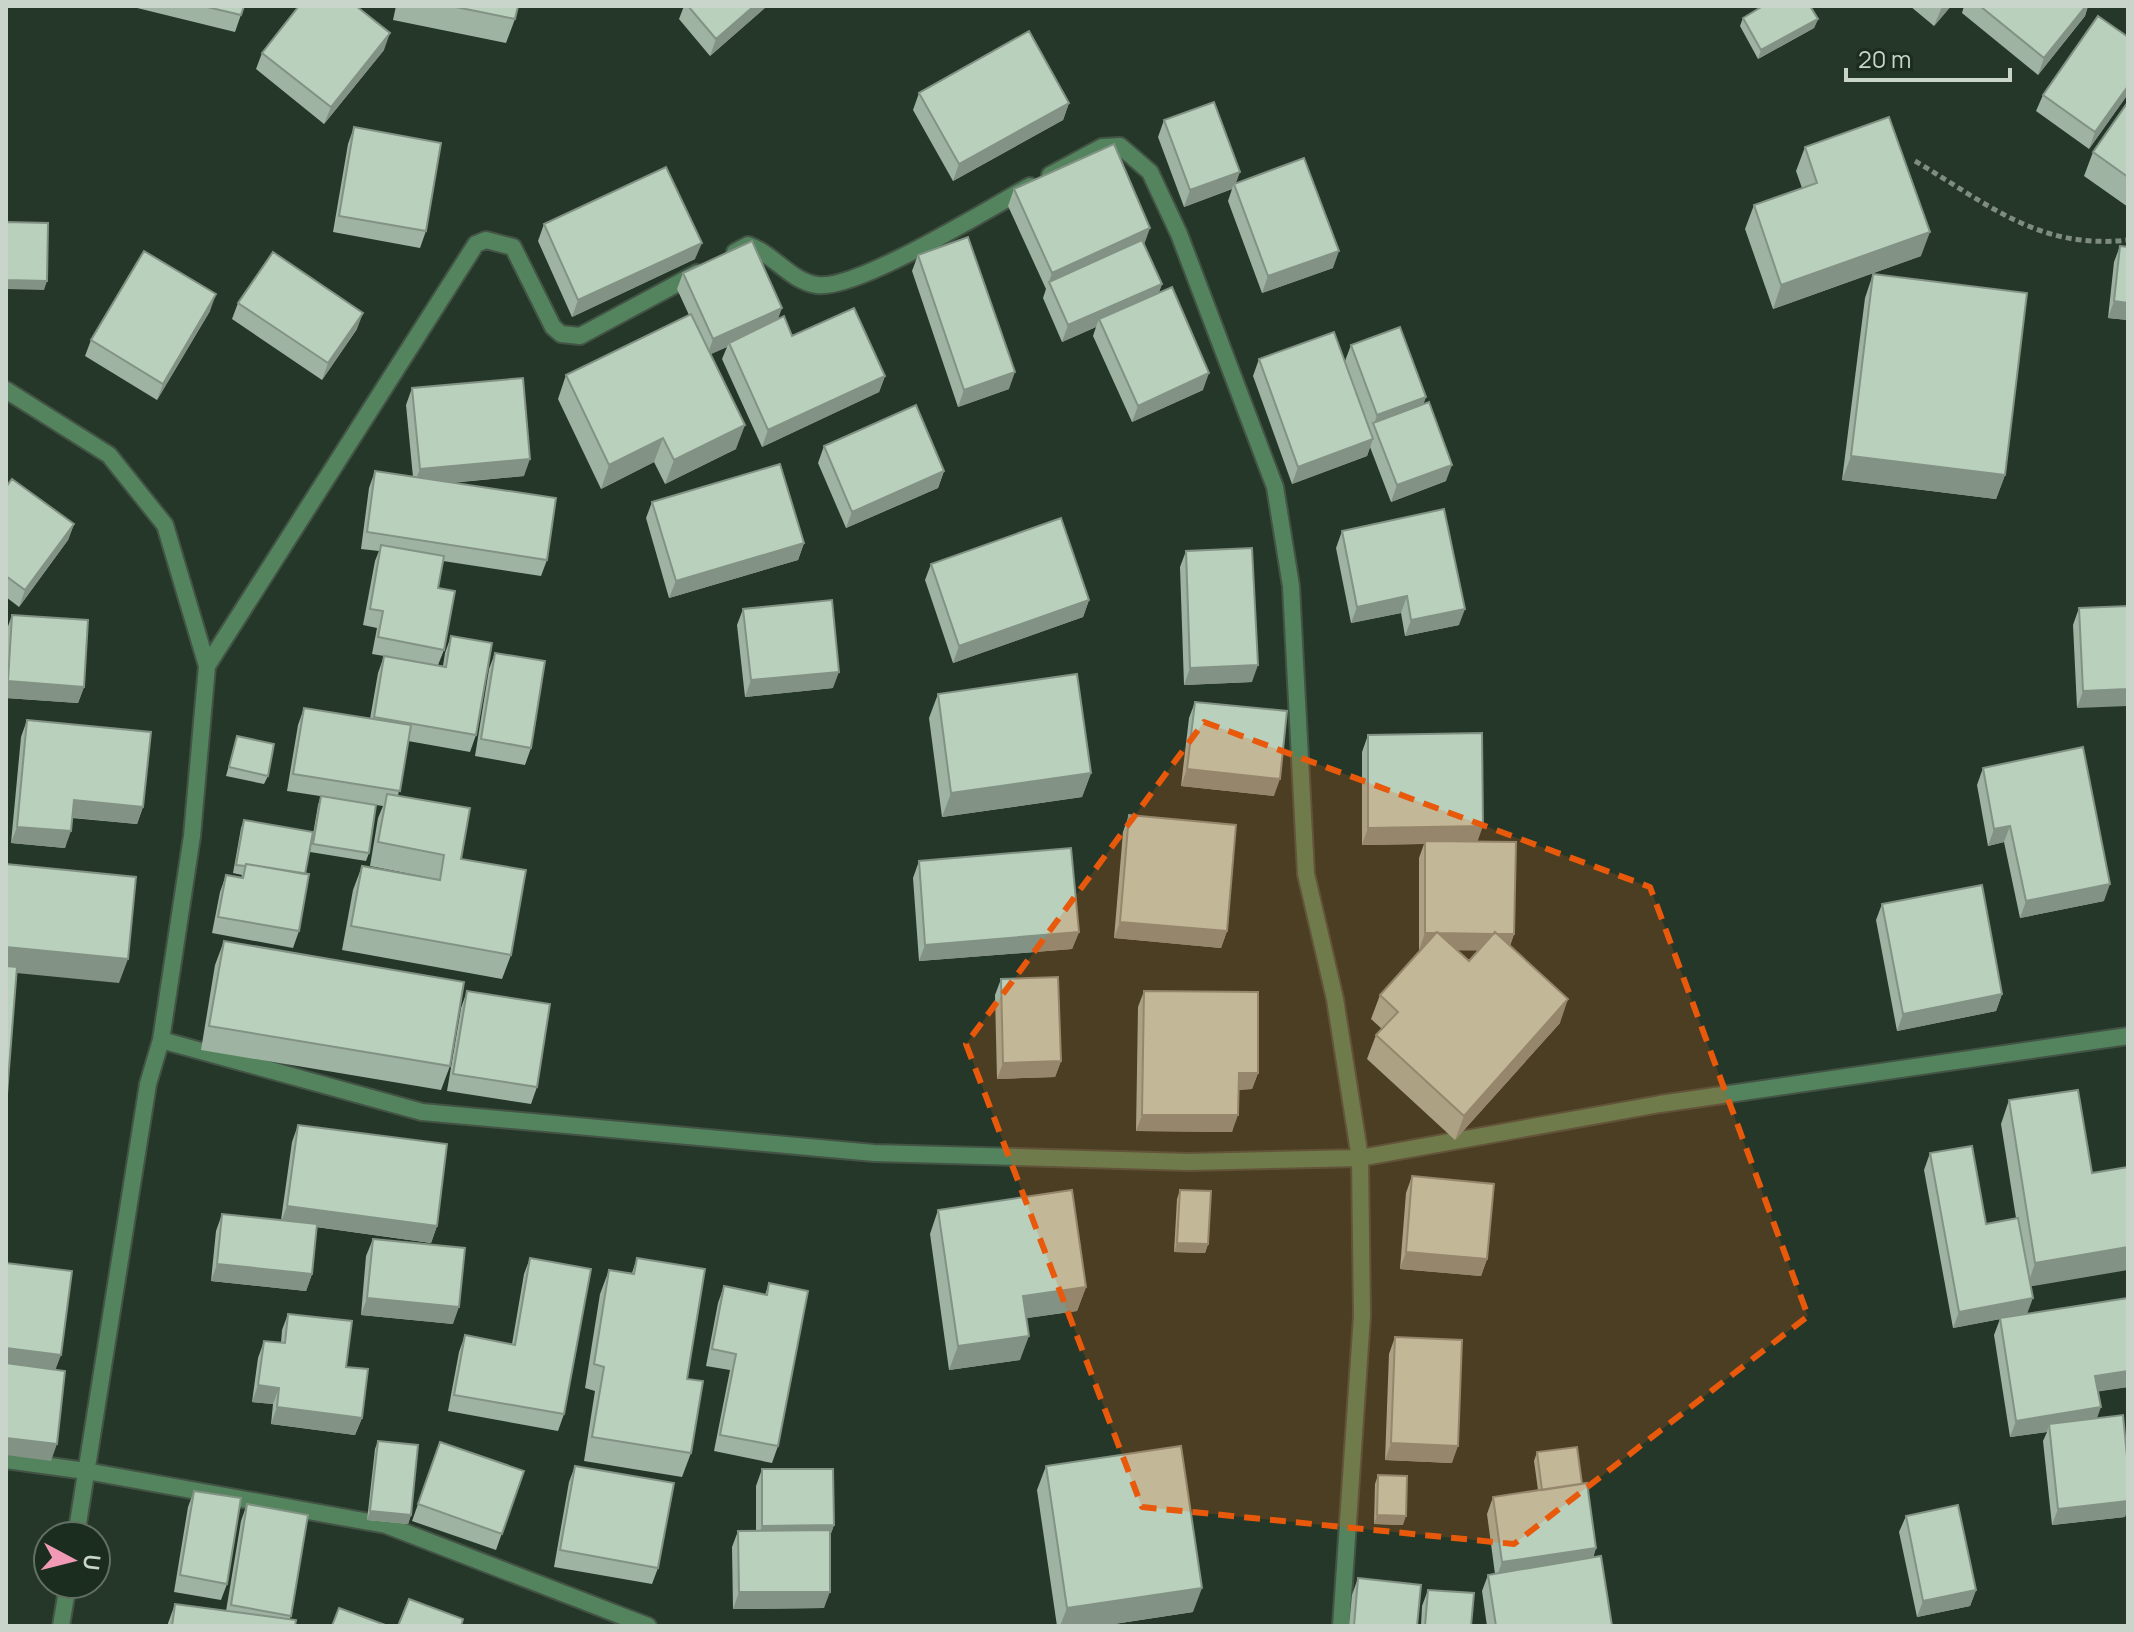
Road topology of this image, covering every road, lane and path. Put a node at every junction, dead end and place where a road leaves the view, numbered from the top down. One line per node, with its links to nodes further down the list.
1 (1915, 161): 2 (path)
2 (2128, 240)
3 (6, 390): 4 (street)
4 (207, 666): 6 (street); 7 (street)
5 (2128, 1036): 7 (street)
6 (161, 1040): 7 (street); 9 (street)
7 (1360, 1158): 14 (street)
8 (6, 1460): 9 (street)
9 (86, 1471): 10 (street); 13 (street)
10 (78, 1520)
11 (65, 1600): 12 (street)
12 (61, 1626)
13 (648, 1626)
14 (1341, 1626)

